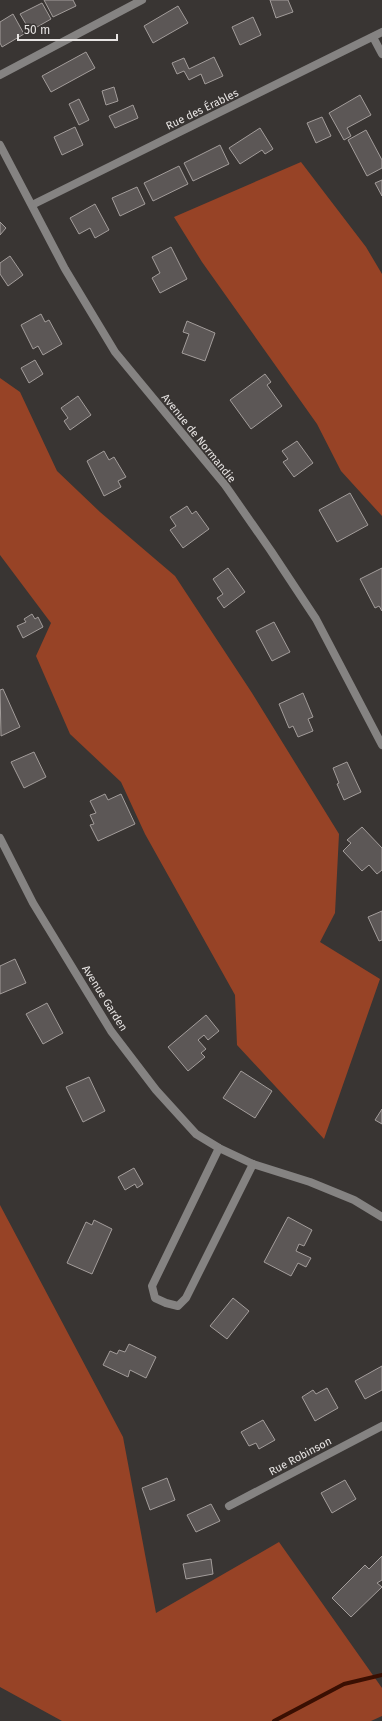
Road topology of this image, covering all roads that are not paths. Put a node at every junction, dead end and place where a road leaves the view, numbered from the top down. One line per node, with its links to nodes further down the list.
1 (142, 0): 5 (street)
2 (382, 32): 3 (street, Rue des Érables)
3 (373, 37): 4 (street); 7 (street, Rue des Érables)
4 (382, 54)
5 (0, 75)
6 (0, 145): 7 (street, Avenue de Normandie)
7 (32, 205): 8 (street, Avenue de Normandie)
8 (382, 745)
9 (0, 838): 10 (street, Avenue Garden)
10 (219, 1148): 11 (street, Avenue Garden); 11 (street)
11 (253, 1164): 12 (street, Avenue Garden)
12 (382, 1217)
13 (382, 1426): 14 (street, Rue Robinson)
14 (229, 1506)

